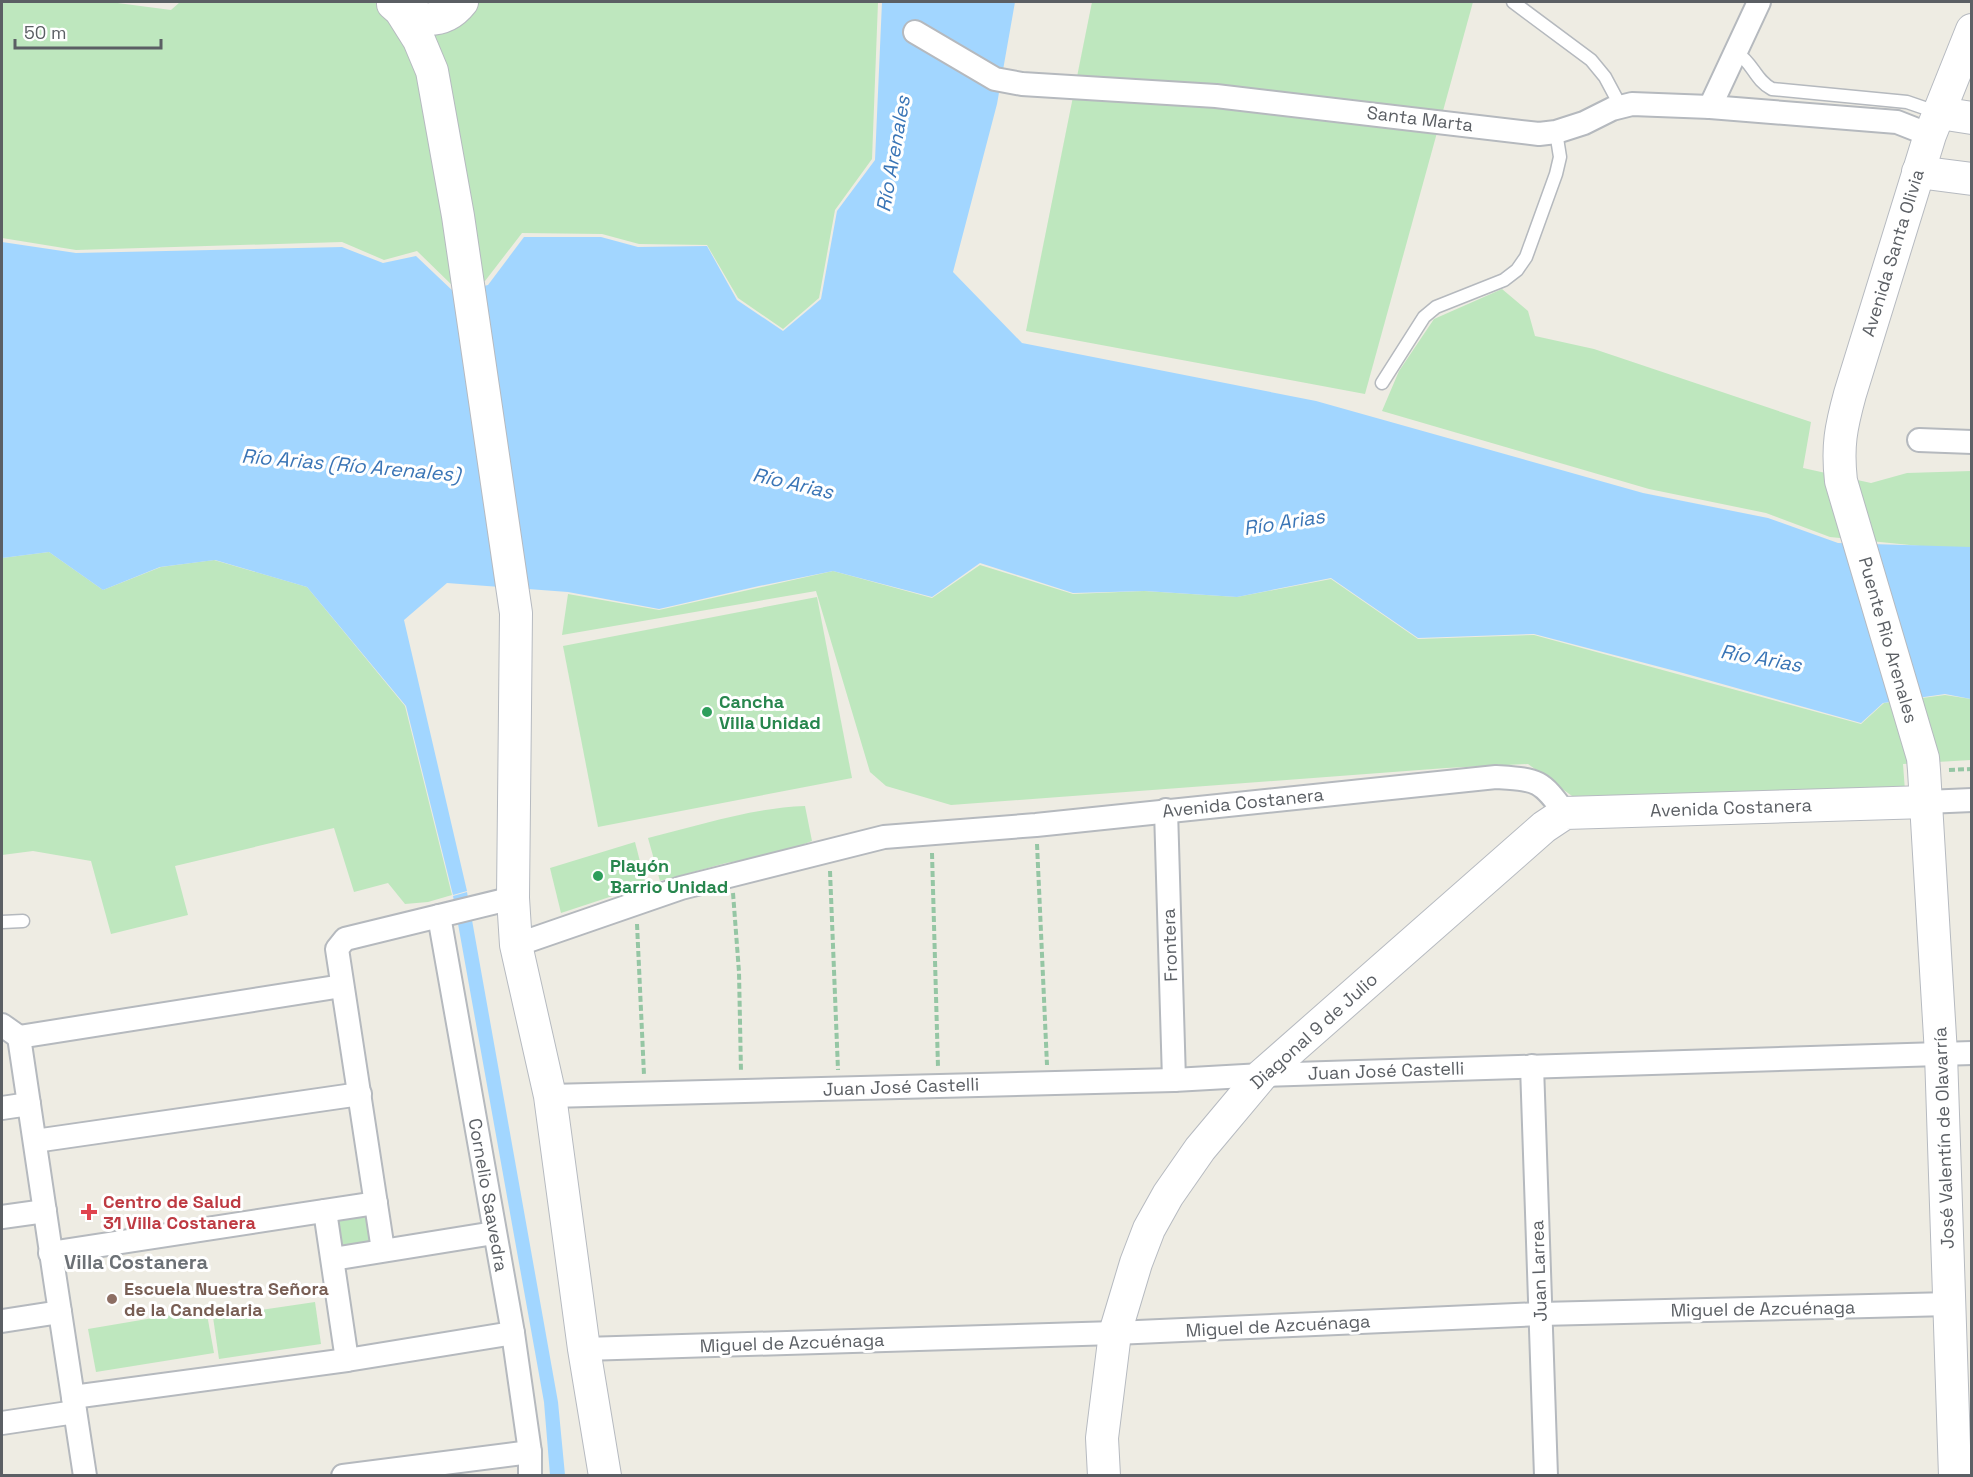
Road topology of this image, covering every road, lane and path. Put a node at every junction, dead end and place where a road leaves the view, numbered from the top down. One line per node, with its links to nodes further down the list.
1 (1513, 2): 9 (lane)
2 (1759, 2): 7 (street)
3 (459, 5): 4 (street); 8 (street)
4 (396, 7): 8 (street)
5 (1971, 30): 12 (street, Avenida Santa Olivia)
6 (915, 32): 13 (street, Santa Marta)
7 (1737, 53): 10 (street); 12 (lane)
8 (432, 71): 28 (street)
9 (1621, 107): 10 (street, Santa Marta); 13 (street, Santa Marta)
10 (1710, 107): 12 (street, Santa Marta)
11 (1971, 118): 12 (street, Santa Marta)
12 (1935, 124): 14 (street, Avenida Santa Olivia)
13 (1556, 132): 16 (lane)
14 (1918, 172): 15 (street); 19 (street, Avenida Santa Olivia)
15 (1971, 179)
16 (1382, 383)
17 (1919, 440): 18 (street)
18 (1971, 442)
19 (1841, 481): 21 (street, Puente Rio Arenales)
20 (1971, 800): 21 (street, Avenida Costanera)
21 (1926, 802): 23 (street, Avenida Costanera); 36 (street, José Valentín de Olavarría)
22 (1166, 810): 23 (street, Avenida Costanera); 24 (street, Avenida Costanera); 39 (street, Frontera)
23 (1565, 813): 38 (street, Diagonal 9 de Julio)
24 (1036, 825): 25 (street, Avenida Costanera); 40 (path)
25 (932, 833): 26 (street, Avenida Costanera); 41 (path)
26 (830, 851): 27 (street, Avenida Costanera); 42 (path)
27 (731, 875): 29 (street, Avenida Costanera); 43 (path)
28 (513, 898): 30 (street); 33 (street)
29 (636, 903): 33 (street, Avenida Costanera); 45 (path)
30 (439, 916): 34 (street); 54 (street, Cornelio Saavedra)
31 (23, 921): 32 (lane)
32 (2, 922)
33 (516, 945): 46 (street)
34 (342, 986): 35 (street); 44 (street)
35 (10, 1031): 47 (street)
36 (1956, 1054): 37 (street, Juan José Castelli); 58 (street, José Valentín de Olavarría)
37 (1532, 1066): 38 (street, Juan José Castelli); 60 (street, Juan Larrea)
38 (1262, 1075): 39 (street, Juan José Castelli); 63 (street, Diagonal 9 de Julio)
39 (1174, 1080): 40 (street, Juan José Castelli)
40 (1048, 1083): 41 (street, Juan José Castelli)
41 (939, 1086): 42 (street, Juan José Castelli)
42 (839, 1089): 43 (street, Juan José Castelli)
43 (742, 1091): 45 (street, Juan José Castelli)
44 (360, 1094): 49 (street); 50 (street)
45 (645, 1094): 46 (street, Juan José Castelli)
46 (550, 1096): 64 (street)
47 (29, 1104): 48 (street); 49 (street)
48 (2, 1108)
49 (35, 1141): 51 (street)
50 (376, 1203): 52 (street); 55 (street)
51 (45, 1210): 53 (street); 56 (street)
52 (325, 1211): 56 (street); 57 (street)
53 (2, 1217)
54 (495, 1233): 55 (street); 62 (street, Cornelio Saavedra)
55 (383, 1251): 57 (street)
56 (50, 1253): 59 (street)
57 (333, 1259): 65 (street)
58 (1961, 1304): 60 (street, Miguel de Azcuénaga); 75 (street, José Valentín de Olavarría)
59 (60, 1312): 61 (street); 66 (street)
60 (1540, 1314): 63 (street, Miguel de Azcuénaga); 74 (street, Juan Larrea)
61 (2, 1321)
62 (513, 1333): 65 (street); 68 (street, Cornelio Saavedra)
63 (1115, 1333): 64 (street, Miguel de Azcuénaga); 73 (street, Diagonal 9 de Julio)
64 (584, 1349): 72 (street)
65 (347, 1359): 66 (street)
66 (74, 1405): 67 (street); 69 (street)
67 (2, 1423)
68 (530, 1452): 70 (street); 71 (street, Cornelio Saavedra)
69 (85, 1476)
70 (343, 1476)
71 (530, 1476)
72 (605, 1476)
73 (1104, 1476)
74 (1546, 1476)
75 (1955, 1476)

